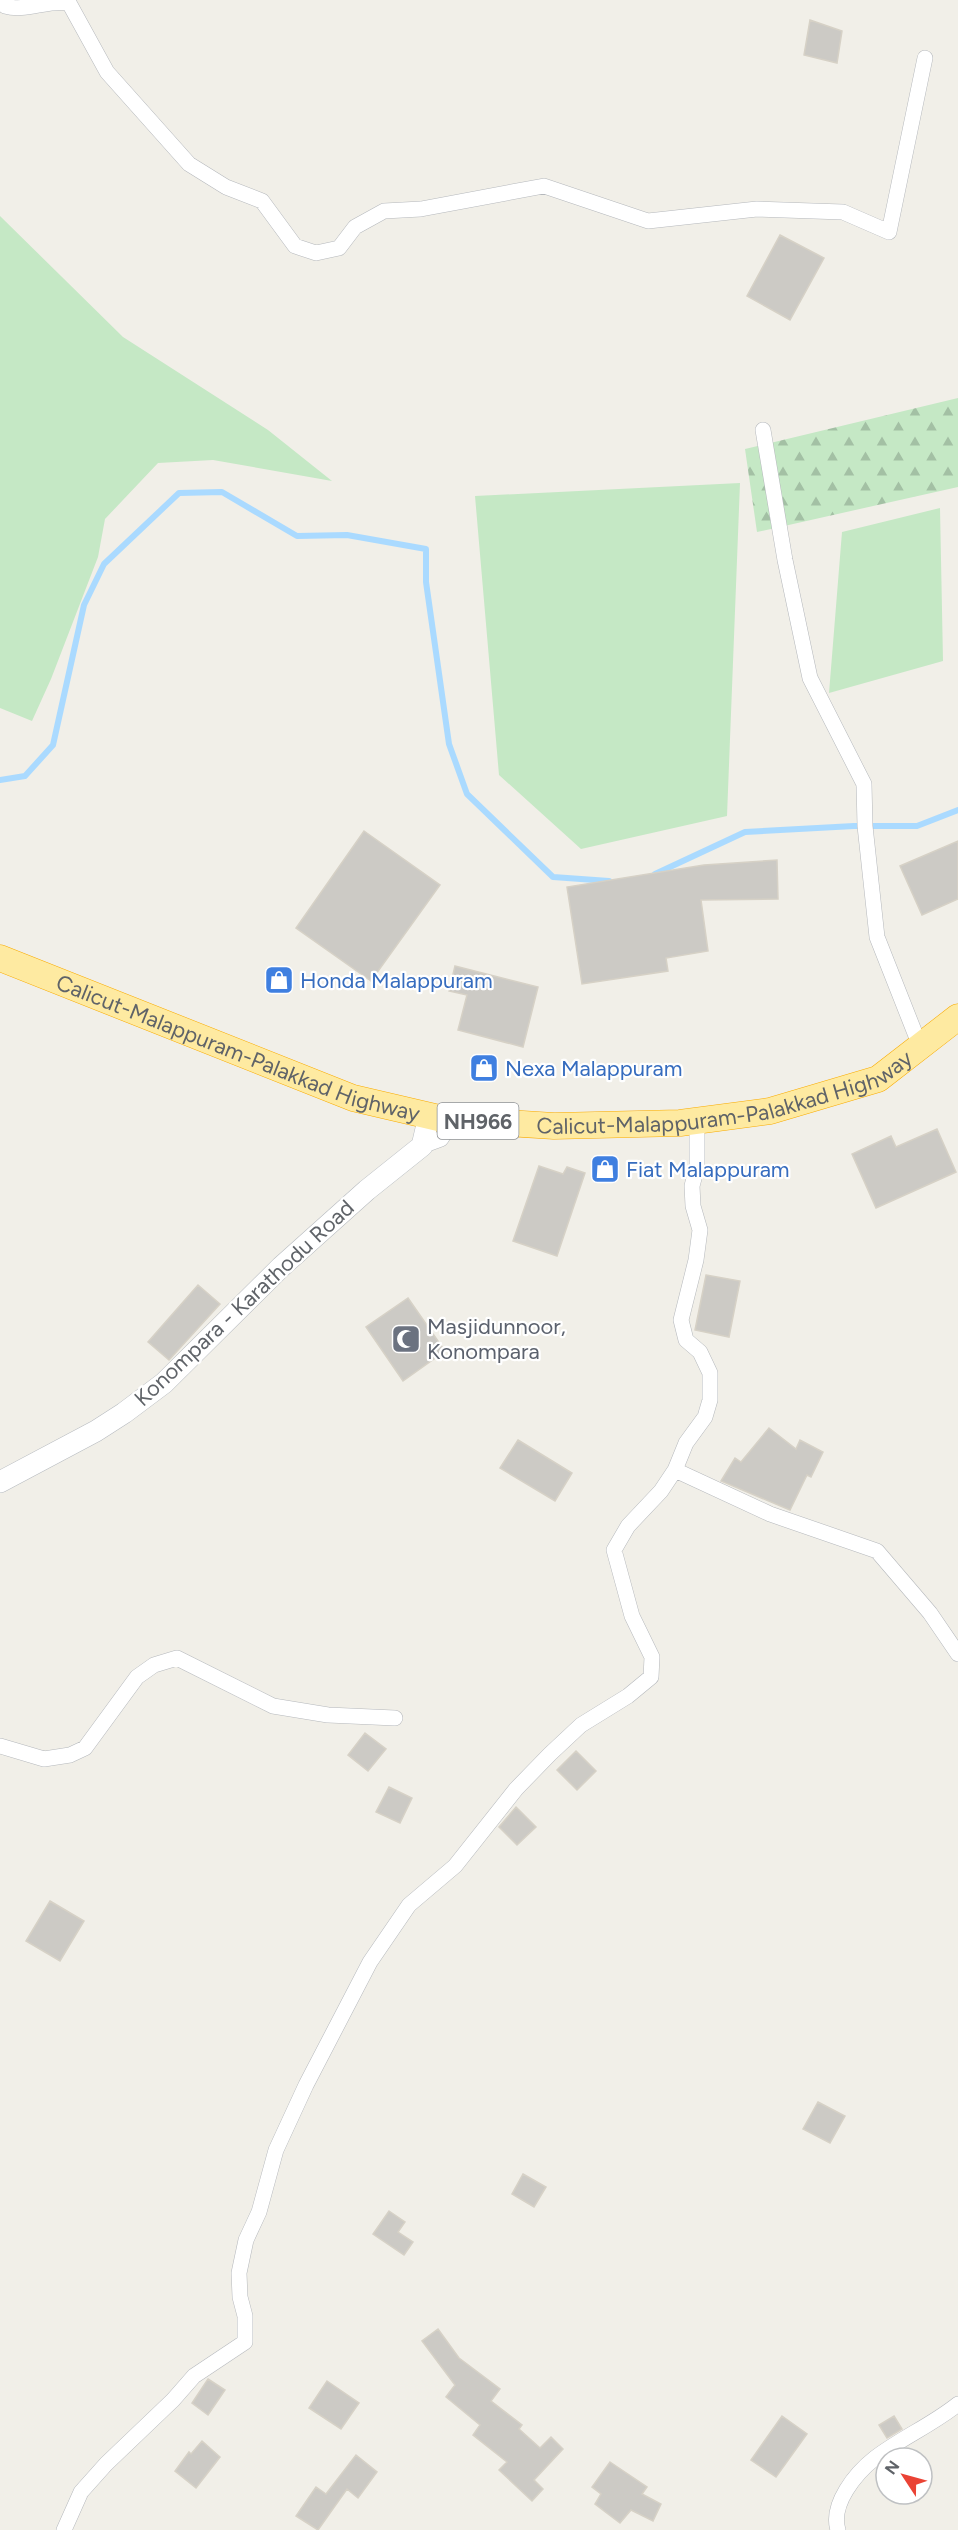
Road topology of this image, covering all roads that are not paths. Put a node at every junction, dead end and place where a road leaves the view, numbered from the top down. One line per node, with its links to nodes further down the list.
1 (1, 0): 2 (street)
2 (925, 58)
3 (763, 430): 6 (street)
4 (0, 958): 7 (highway, Calicut-Malappuram-Palakkad Highway / NH966)
5 (958, 1017): 6 (highway, Calicut-Malappuram-Palakkad Highway / NH966)
6 (920, 1046): 9 (highway, Calicut-Malappuram-Palakkad Highway / NH966)
7 (429, 1116): 8 (highway, Calicut-Malappuram-Palakkad Highway / NH966); 10 (main road)
8 (454, 1119): 9 (highway, Calicut-Malappuram-Palakkad Highway / NH966); 10 (street)
9 (697, 1121): 11 (street)
10 (422, 1146): 12 (main road, Konompara - Karathodu Road)
11 (675, 1470): 13 (street); 17 (street)
12 (0, 1482)
13 (958, 1654)
14 (394, 1718): 15 (street)
15 (0, 1746)
16 (958, 2404): 18 (street)
17 (64, 2530)
18 (838, 2530)

